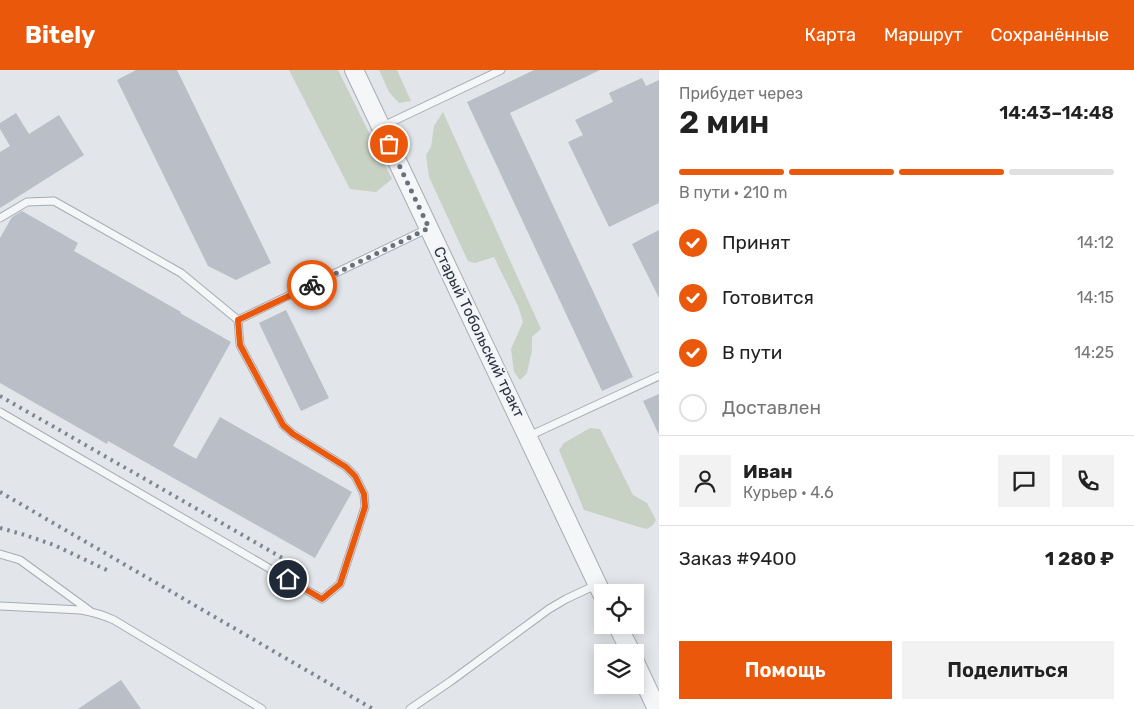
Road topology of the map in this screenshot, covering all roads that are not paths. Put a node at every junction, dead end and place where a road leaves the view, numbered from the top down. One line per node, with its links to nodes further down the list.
1 (354, 70): 3 (street, Старый Тобольский тракт)
2 (501, 70): 3 (lane)
3 (381, 127): 5 (street, Старый Тобольский тракт)
4 (0, 218): 6 (lane)
5 (429, 228): 6 (lane); 9 (street, Старый Тобольский тракт)
6 (238, 320): 8 (lane)
7 (659, 376): 9 (lane)
8 (0, 412)
9 (529, 436): 11 (street, Старый Тобольский тракт)
10 (0, 554): 14 (lane)
11 (598, 584)
12 (594, 591): 17 (lane)
13 (0, 606): 14 (lane)
14 (91, 611): 16 (lane)
15 (644, 681): 18 (street)
16 (262, 709)
17 (410, 709)
18 (657, 709)

